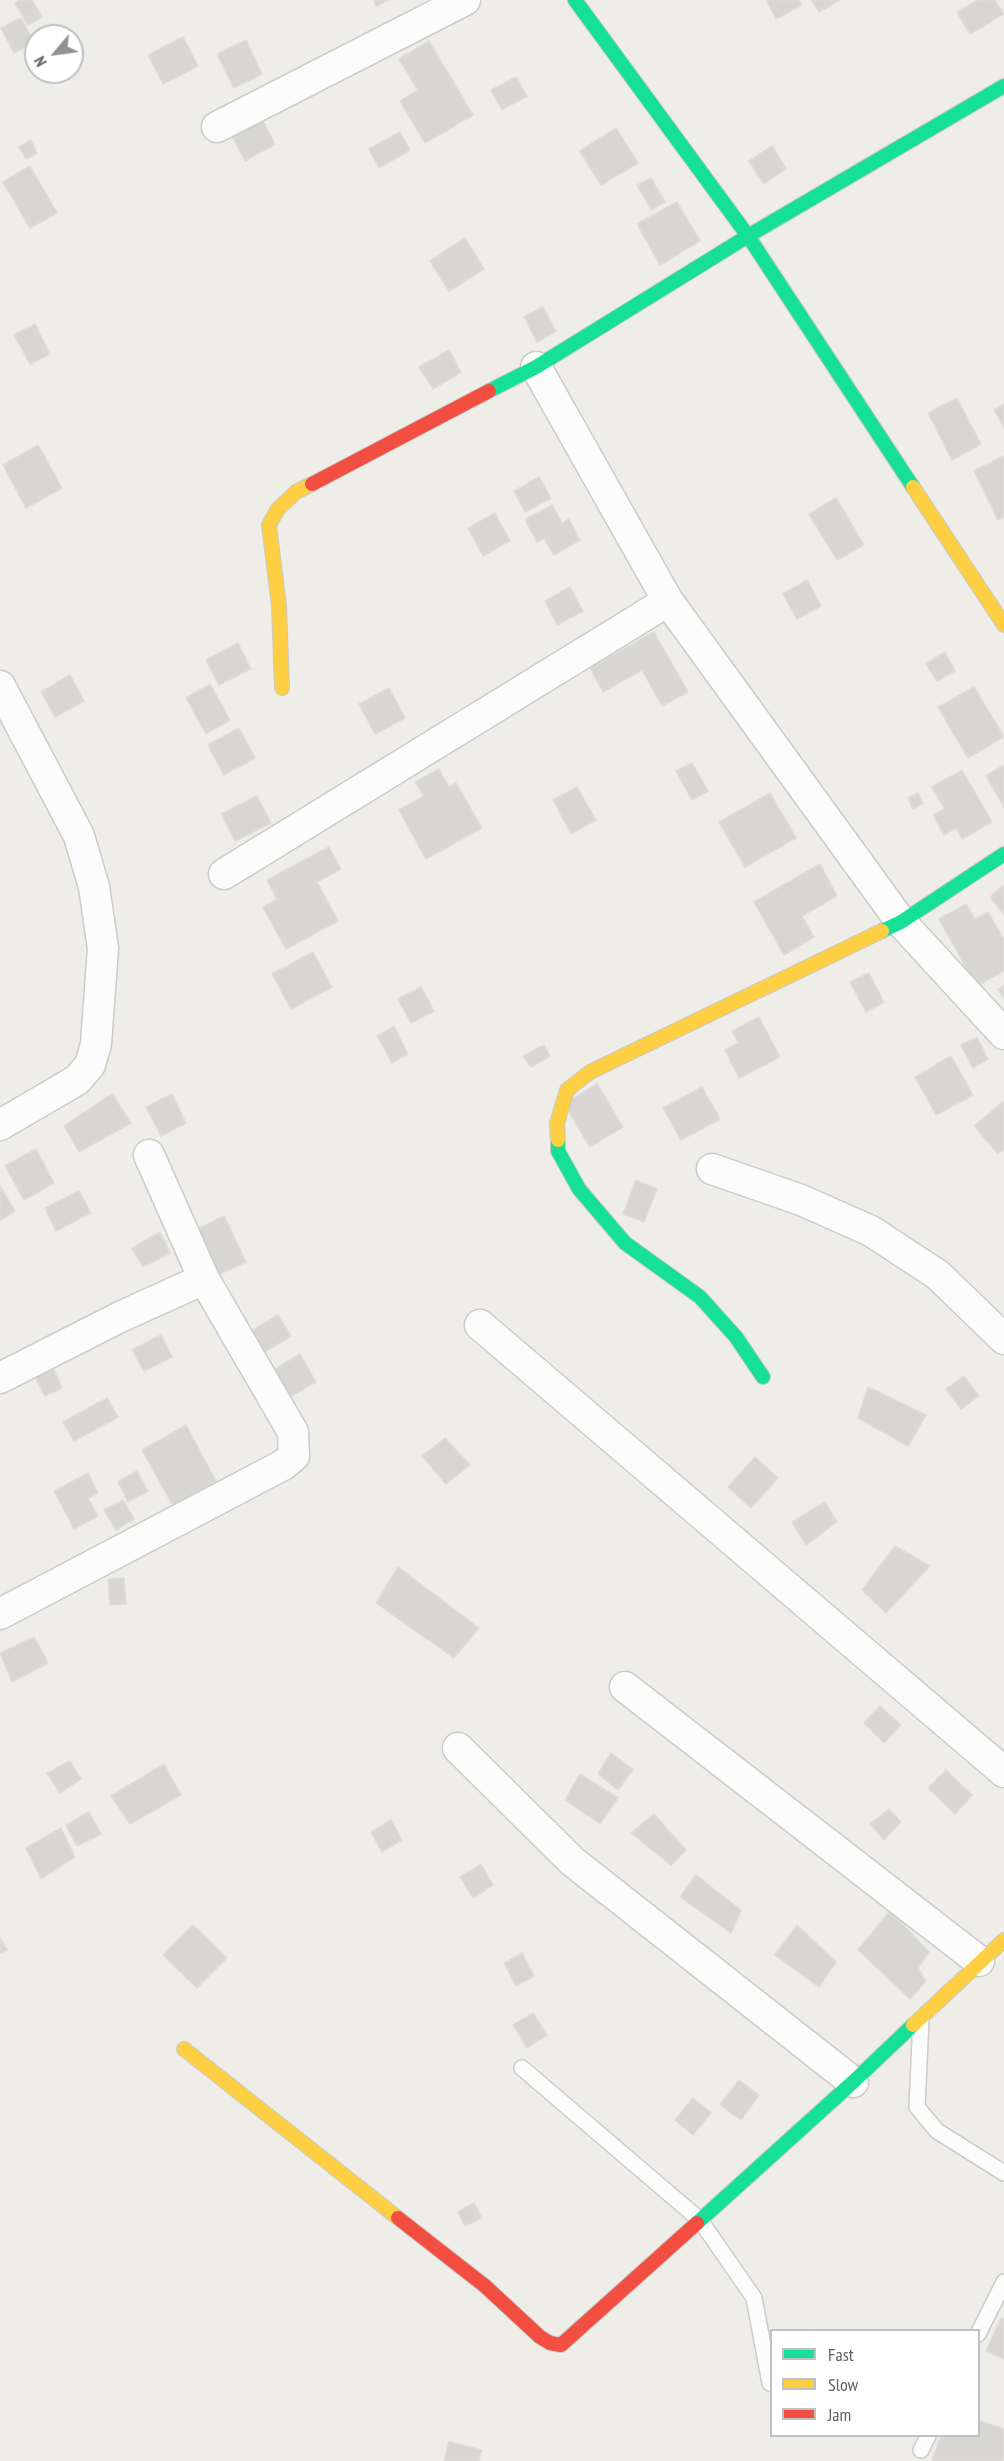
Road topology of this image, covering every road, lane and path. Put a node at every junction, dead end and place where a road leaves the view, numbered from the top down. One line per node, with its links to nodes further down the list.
1 (465, 0): 4 (street)
2 (575, 0): 5 (street)
3 (1004, 86): 5 (street)
4 (217, 127)
5 (748, 237): 6 (street); 8 (street)
6 (536, 367): 7 (street); 9 (street)
7 (668, 601): 12 (street); 13 (street)
8 (1004, 626)
9 (282, 688)
10 (3, 702): 15 (street)
11 (1004, 854): 13 (street)
12 (224, 874)
13 (901, 922): 14 (street); 21 (street)
14 (1004, 1034)
15 (0, 1125)
16 (149, 1155): 18 (street)
17 (712, 1169): 20 (street)
18 (204, 1279): 22 (street); 23 (street)
19 (480, 1324): 26 (street)
20 (1004, 1339)
21 (763, 1377)
22 (0, 1378)
23 (0, 1614)
24 (625, 1687): 28 (street)
25 (458, 1748): 32 (street)
26 (1004, 1772)
27 (1004, 1941): 28 (street)
28 (979, 1961): 29 (street)
29 (922, 2016): 32 (street); 33 (lane)
30 (184, 2049): 34 (street)
31 (522, 2068): 34 (lane)
32 (853, 2082): 34 (street)
33 (1004, 2173)
34 (700, 2220): 37 (lane)
35 (1004, 2282): 36 (lane)
36 (980, 2330)
37 (770, 2384)
38 (928, 2437): 39 (lane)
39 (921, 2450)

